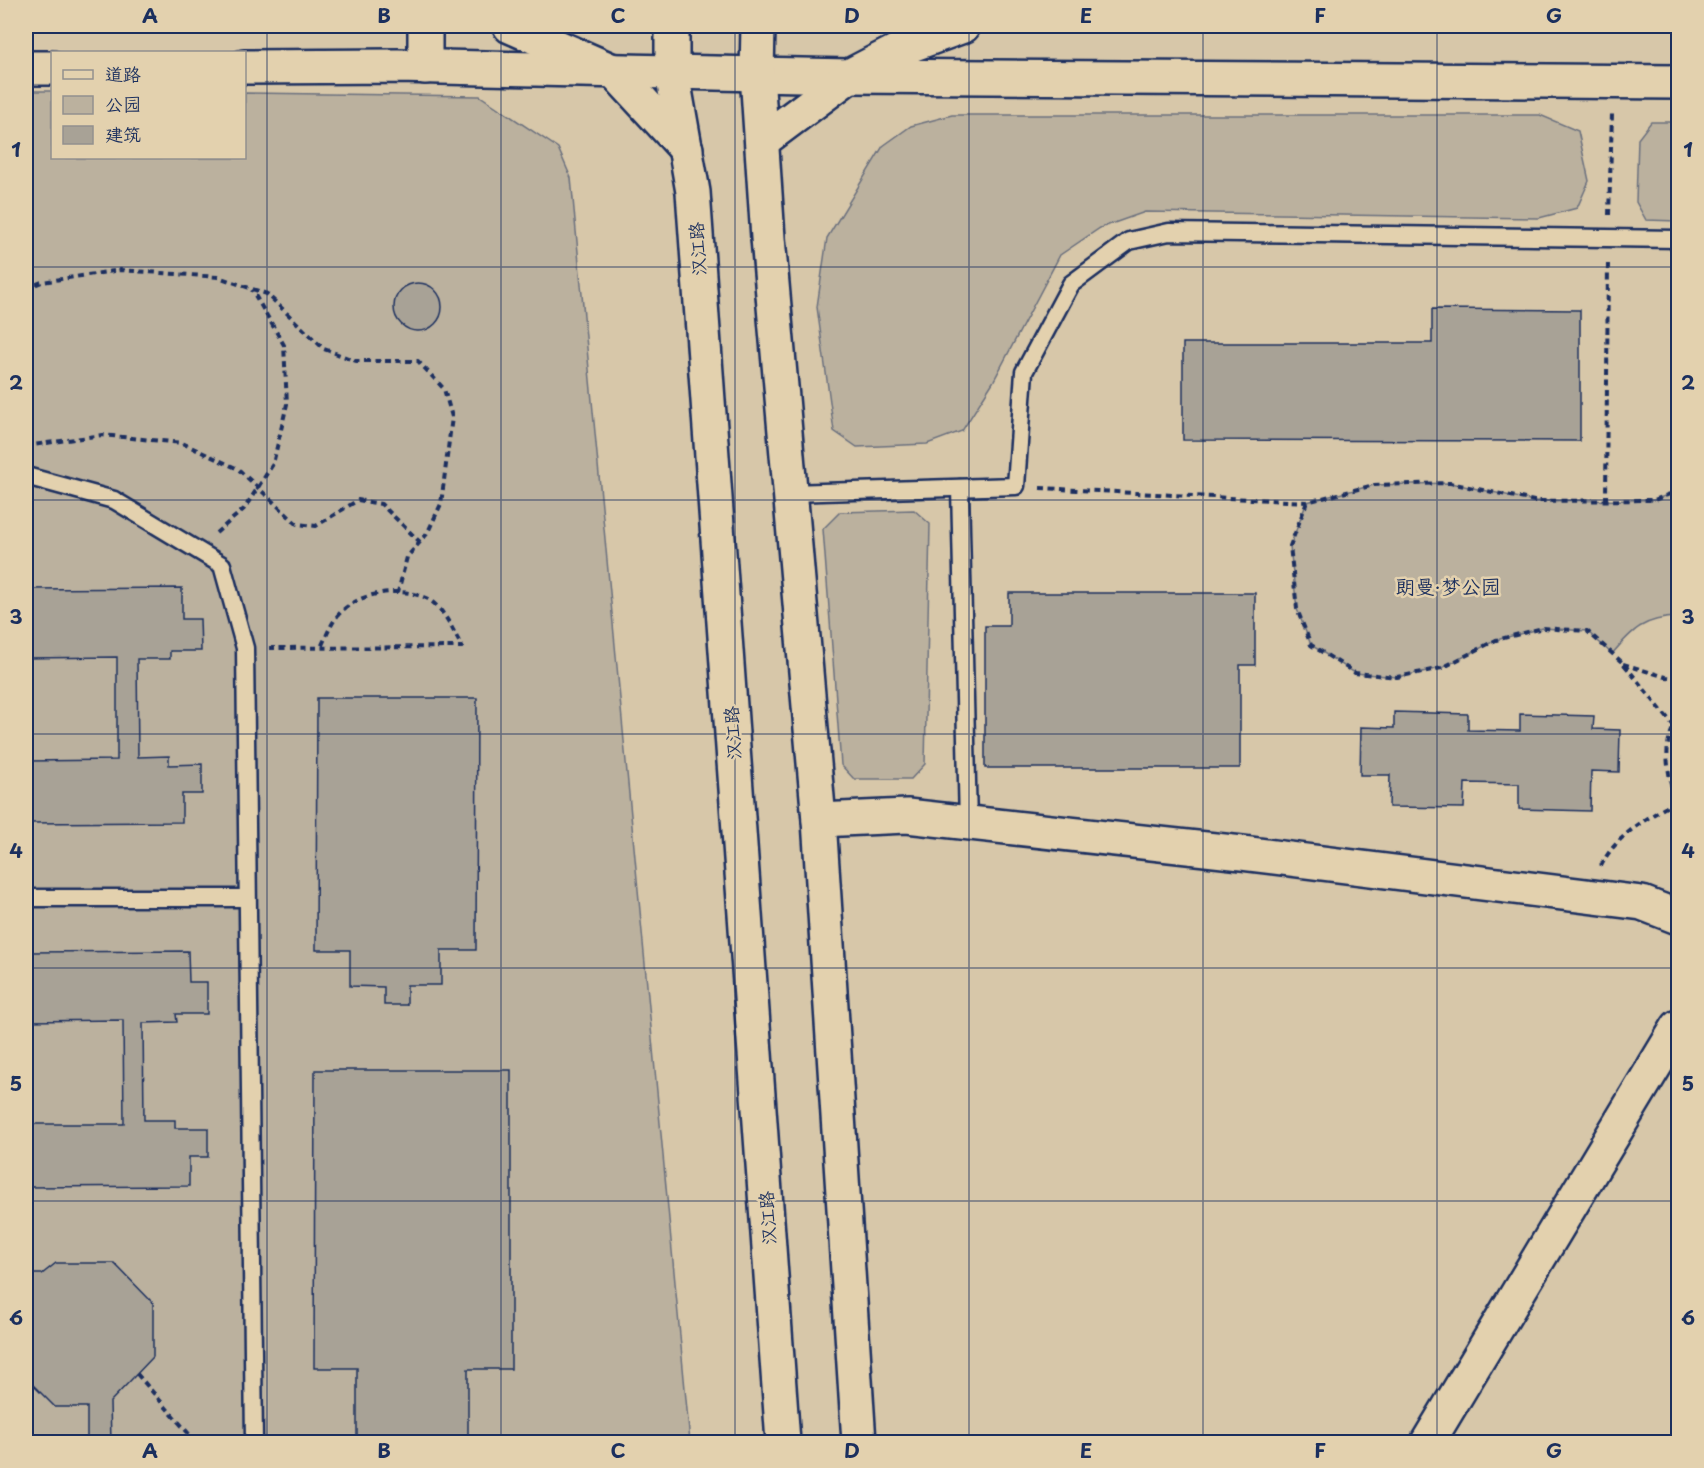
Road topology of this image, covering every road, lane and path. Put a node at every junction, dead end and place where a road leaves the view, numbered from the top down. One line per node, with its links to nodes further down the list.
1 (424, 26): 7 (main road)
2 (510, 26): 10 (main road)
3 (672, 26): 11 (main road, 汉江路)
4 (758, 26): 12 (main road)
5 (963, 26): 13 (main road)
6 (246, 67): 7 (main road)
7 (425, 67): 10 (main road)
8 (26, 68): 9 (main road)
9 (51, 68)
10 (615, 72): 11 (main road); 17 (main road)
11 (672, 73): 12 (main road); 17 (main road, 汉江路)
12 (757, 74): 13 (main road); 16 (main road)
13 (849, 76): 14 (main road); 16 (main road)
14 (1613, 81): 15 (main road); 18 (path)
15 (1678, 82)
16 (762, 141): 28 (main road)
17 (686, 149): 50 (main road, 汉江路)
18 (1608, 238): 19 (lane); 25 (lane); 29 (path)
19 (1678, 239)
20 (26, 288): 21 (path)
21 (252, 289): 24 (path); 31 (path)
22 (26, 446): 24 (path)
23 (26, 476): 32 (lane)
24 (258, 486): 31 (path); 32 (path)
25 (1016, 486): 26 (lane); 30 (path)
26 (960, 488): 28 (lane); 41 (lane)
27 (1678, 491): 29 (path)
28 (790, 493): 40 (main road)
29 (1606, 501): 30 (path)
30 (1307, 502): 36 (path)
31 (420, 542): 33 (path)
32 (197, 550): 35 (lane)
33 (398, 592): 34 (path); 34 (path)
34 (321, 647): 35 (path)
35 (245, 648): 44 (lane)
36 (1623, 663): 37 (path); 39 (path)
37 (1678, 678)
38 (1678, 720): 39 (path)
39 (1674, 726): 42 (path)
40 (819, 819): 41 (main road); 51 (main road)
41 (968, 823): 42 (main road)
42 (1586, 896): 45 (main road)
43 (26, 898): 44 (lane)
44 (247, 898): 49 (lane)
45 (1678, 917)
46 (1678, 1027): 52 (main road)
47 (137, 1374): 48 (path)
48 (196, 1443)
49 (254, 1443)
50 (783, 1443)
51 (860, 1443)
52 (1428, 1443)

